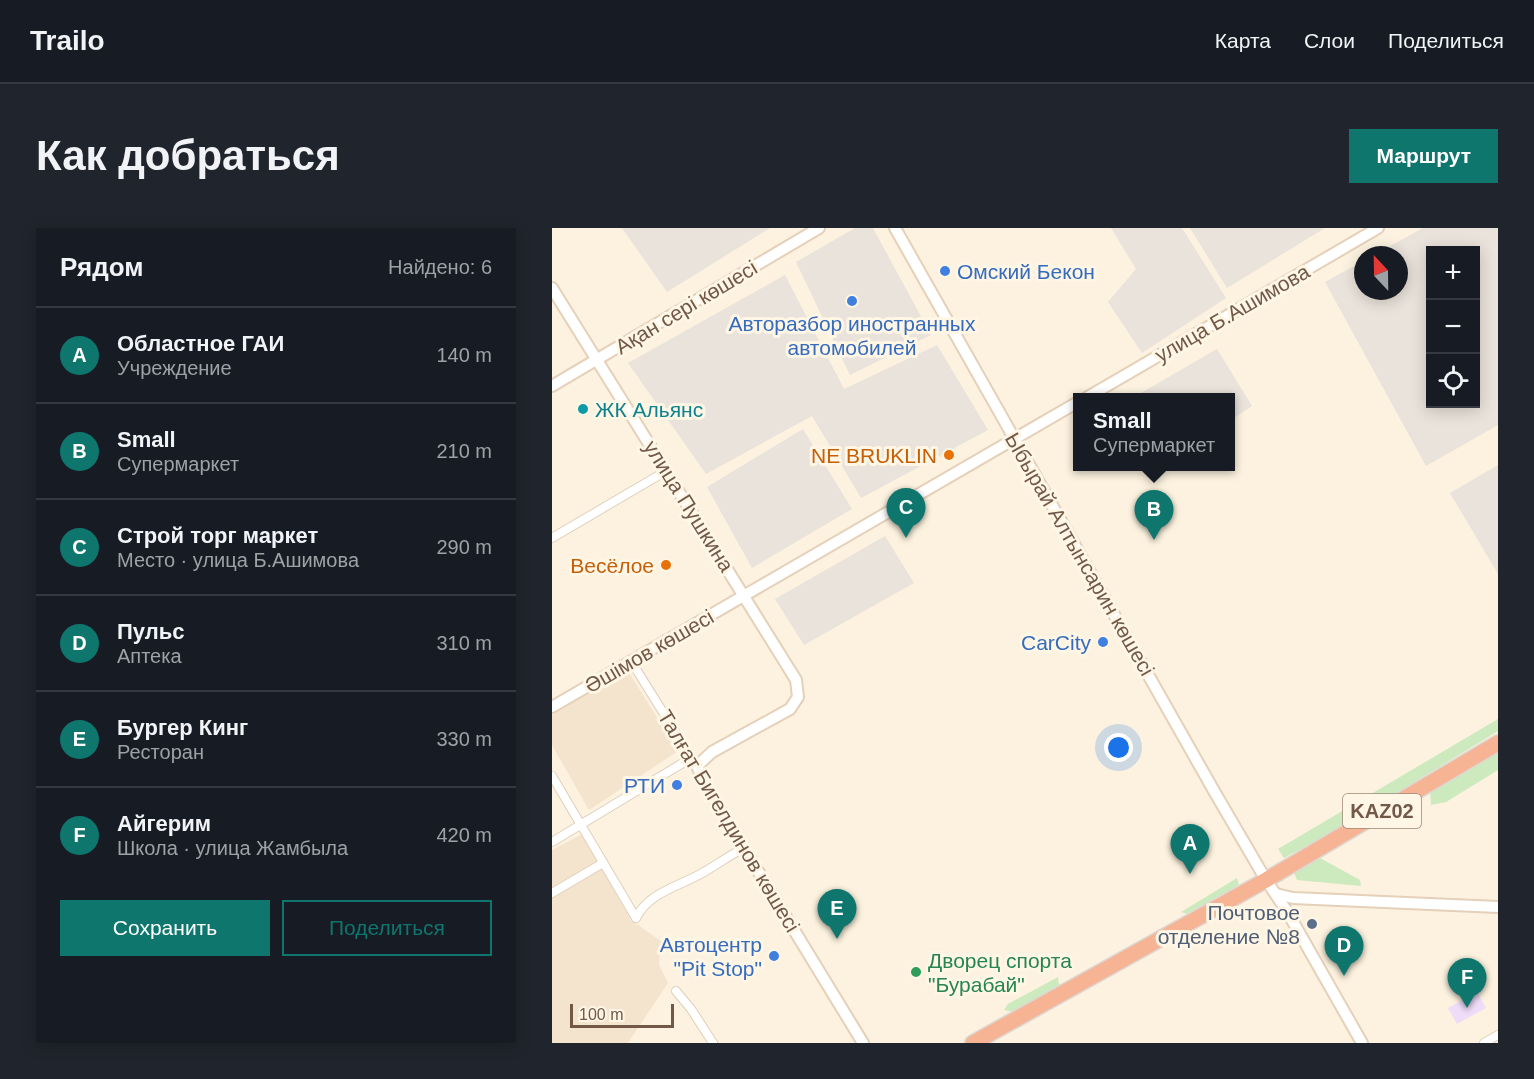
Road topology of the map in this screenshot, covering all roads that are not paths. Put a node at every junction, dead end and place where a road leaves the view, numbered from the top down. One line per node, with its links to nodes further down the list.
1 (819, 228): 5 (street, Ақан сері көшесі)
2 (895, 228): 9 (street, Ыбырай Алтынсарин көшесі)
3 (1378, 228): 7 (street, улица Б.Ашимова)
4 (552, 288): 5 (street, улица Пушкина)
5 (596, 360): 6 (street, Ақан сері көшесі); 10 (street, улица Пушкина)
6 (552, 386)
7 (1095, 393)
8 (1073, 404): 9 (street)
9 (1014, 439): 12 (street); 22 (street, Ыбырай Алтынсарин көшесі)
10 (666, 471): 11 (street); 12 (street, улица Пушкина)
11 (552, 538)
12 (745, 593): 13 (street, Әшімов көшесі); 16 (street, улица Пушкина)
13 (631, 661): 14 (street, Әшімов көшесі); 16 (street, Талғат Бигелдинов көшесі)
14 (552, 707)
15 (1498, 743): 22 (highway, KАZ02)
16 (694, 762): 18 (street); 20 (street, Талғат Бигелдинов көшесі)
17 (552, 776): 18 (street)
18 (581, 825): 19 (street); 21 (street)
19 (552, 842)
20 (744, 848): 21 (street); 29 (street, Талғат Бигелдинов көшесі)
21 (603, 863): 23 (street)
22 (1266, 880): 24 (street, Ыбырай Алтынсарин көшесі); 30 (highway, KАZ02)
23 (552, 893)
24 (1276, 894): 25 (street); 31 (street, Ыбырай Алтынсарин көшесі)
25 (1498, 907)
26 (676, 991): 28 (street)
27 (1498, 1035): 32 (street)
28 (713, 1043)
29 (863, 1043)
30 (973, 1043)
31 (1362, 1043)
32 (1484, 1043)

